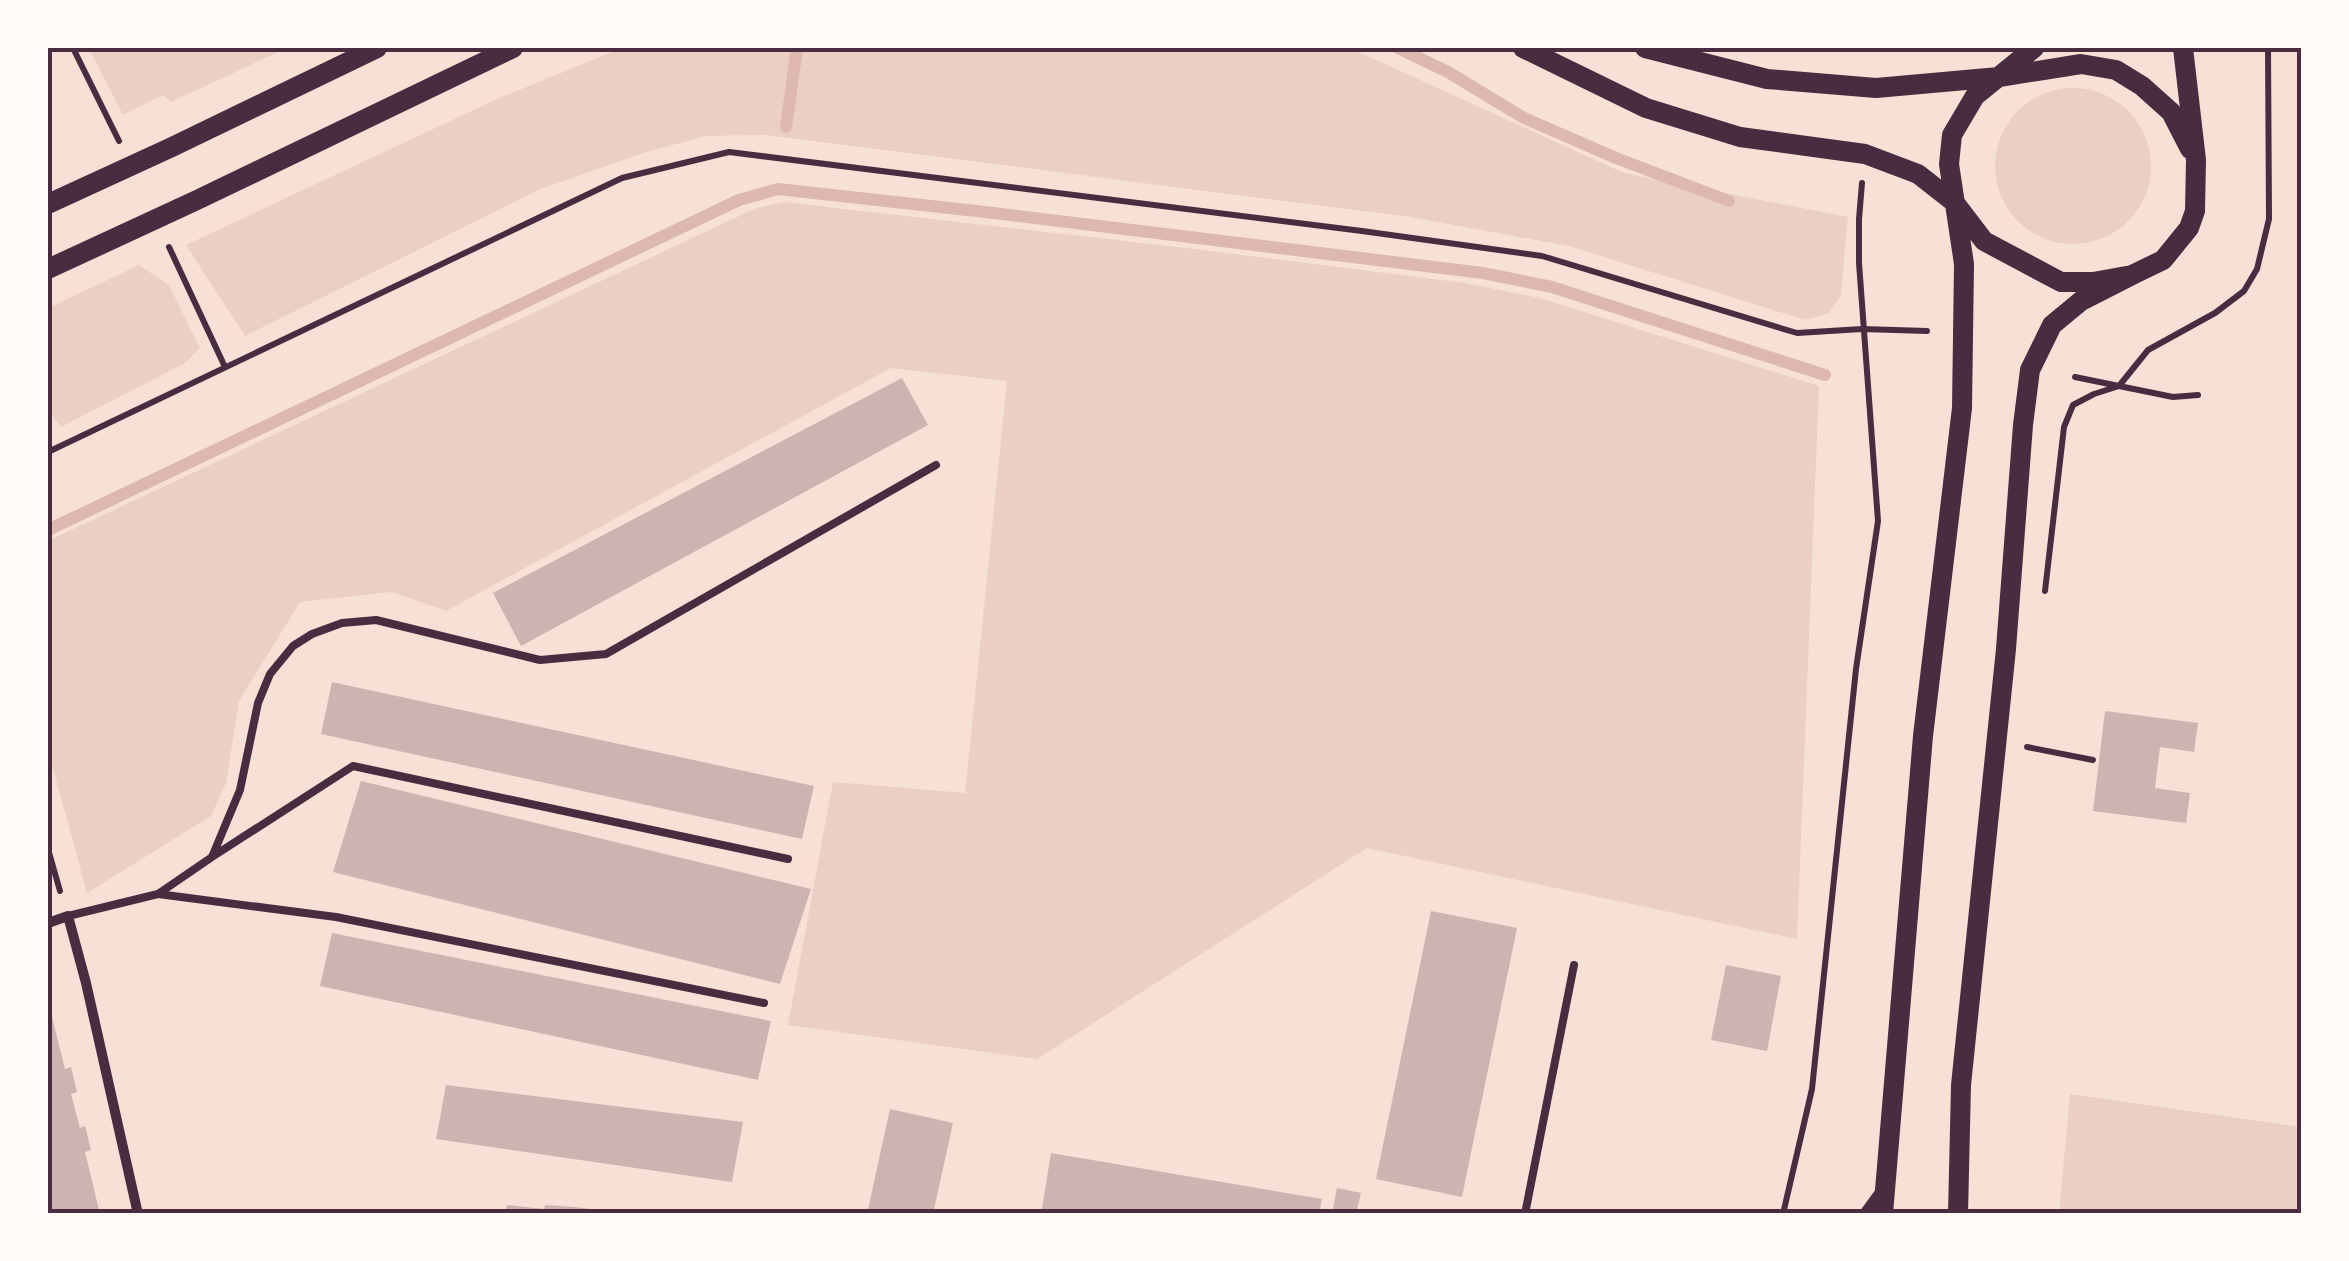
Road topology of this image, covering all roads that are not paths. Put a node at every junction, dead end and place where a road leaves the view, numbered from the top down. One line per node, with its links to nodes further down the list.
1 (376, 48): 10 (main road)
2 (514, 48): 11 (main road)
3 (1523, 48): 9 (main road)
4 (1644, 48): 7 (main road)
5 (2034, 48): 7 (main road)
6 (2182, 48): 8 (main road)
7 (1999, 77): 8 (main road); 9 (main road)
8 (2196, 160): 12 (main road)
9 (1956, 203): 12 (main road); 21 (main road)
10 (48, 204)
11 (48, 269)
12 (2132, 275): 26 (main road)
13 (936, 464): 14 (lane)
14 (212, 857): 15 (lane); 16 (lane)
15 (788, 859)
16 (158, 894): 17 (lane); 20 (lane)
17 (68, 916): 18 (street); 22 (street)
18 (48, 923)
19 (1574, 966): 23 (lane)
20 (764, 1004)
21 (1884, 1187): 24 (street); 25 (main road)
22 (138, 1214)
23 (1525, 1214)
24 (1864, 1214)
25 (1882, 1214)
26 (1958, 1214)

